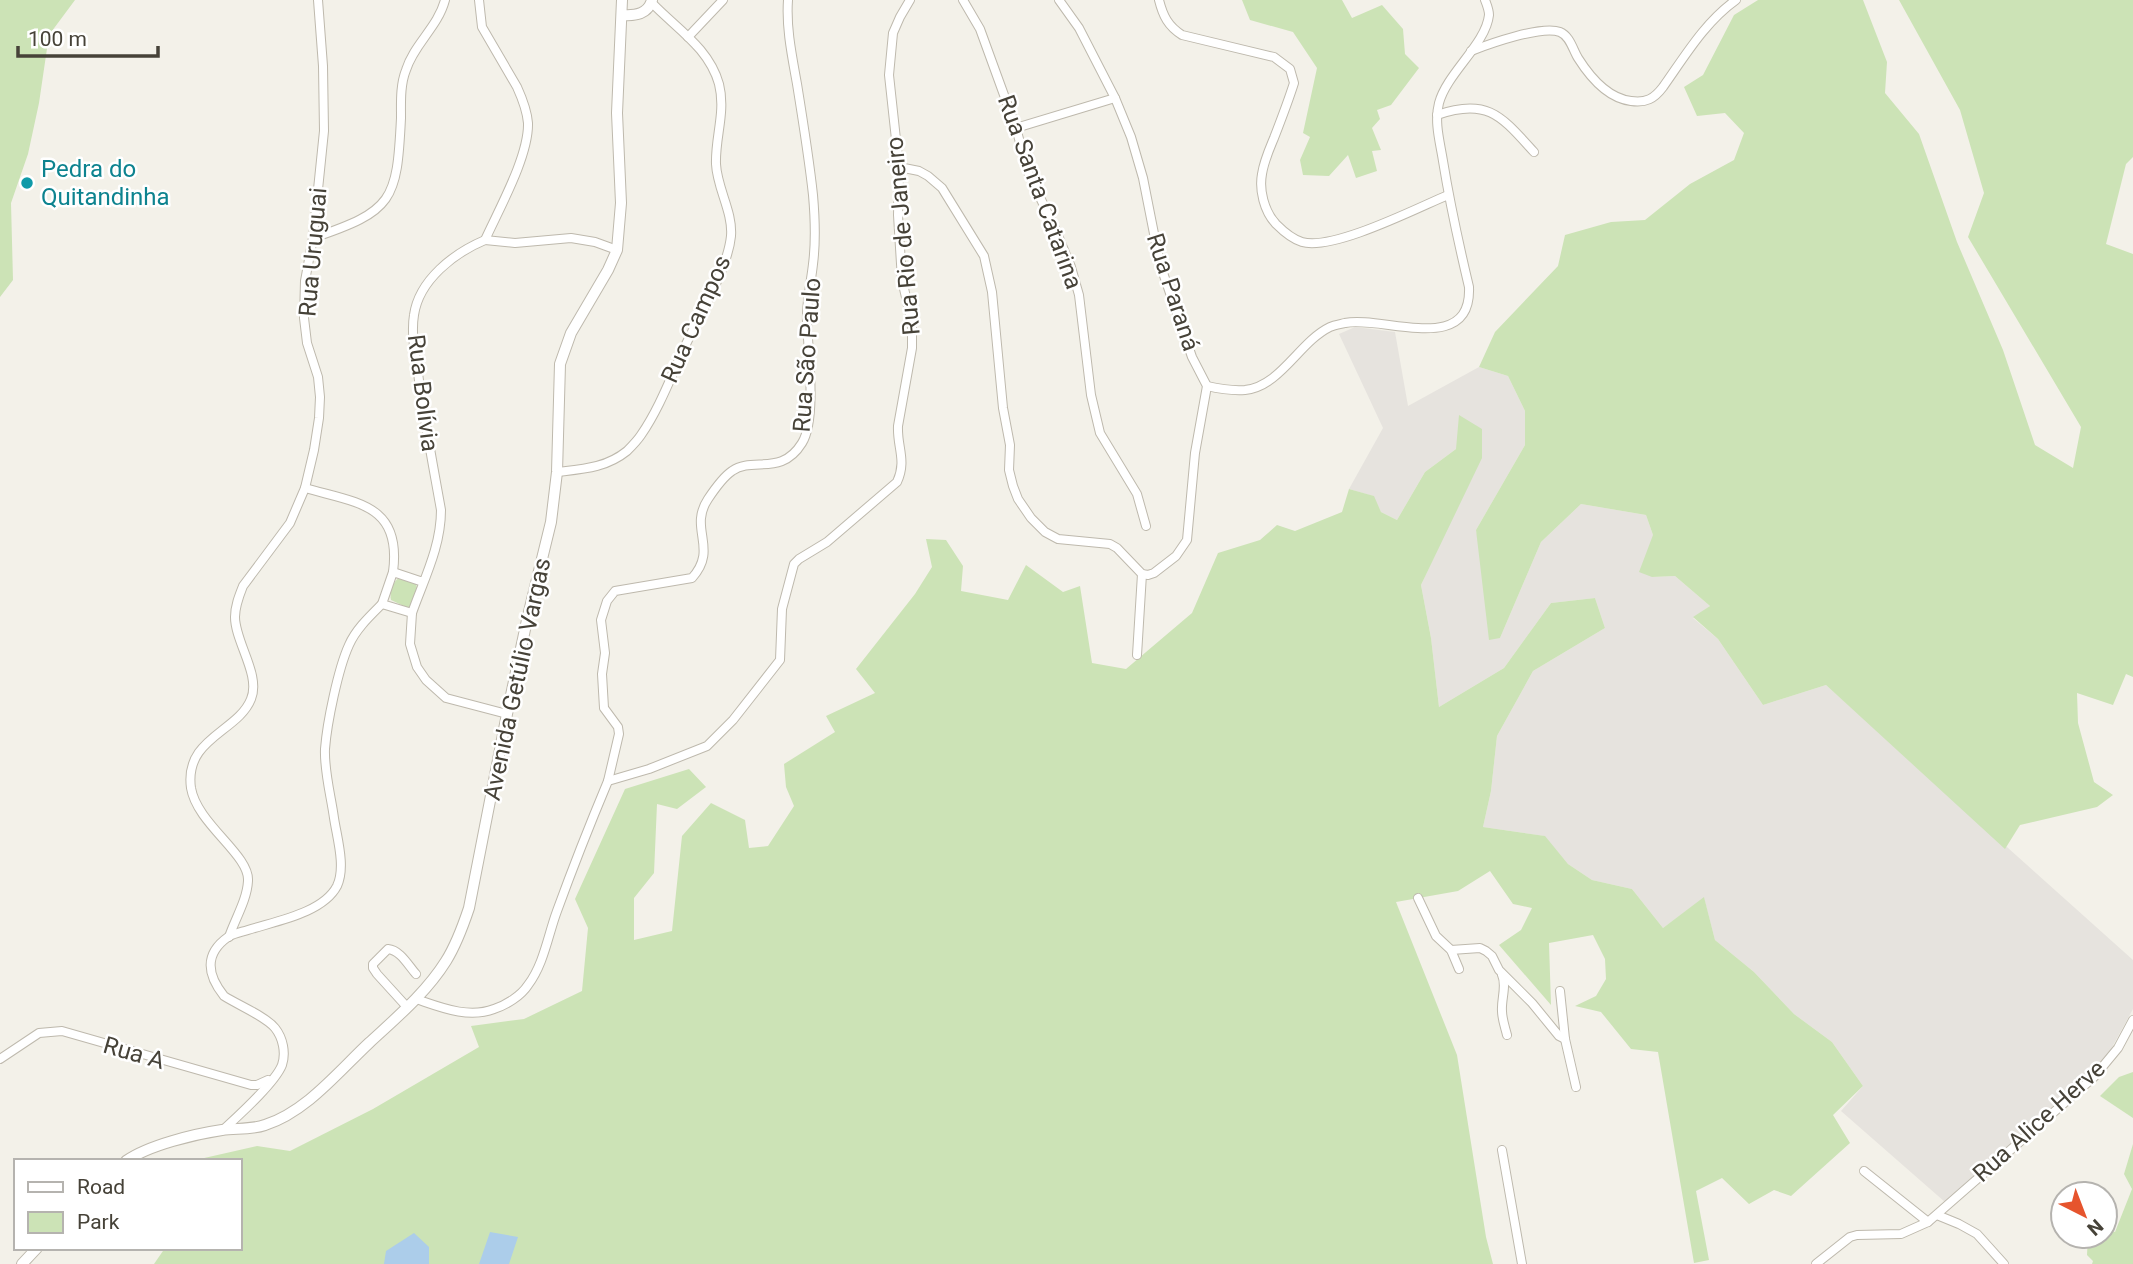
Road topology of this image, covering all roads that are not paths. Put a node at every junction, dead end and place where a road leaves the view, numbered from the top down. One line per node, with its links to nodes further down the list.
1 (318, 0): 23 (street, Rua Uruguai)
2 (445, 0): 23 (street)
3 (479, 0): 24 (street)
4 (622, 0): 14 (street, Avenida Getúlio Vargas)
5 (723, 0): 15 (street)
6 (788, 0): 37 (street, Rua São Paulo)
7 (910, 0): 21 (street, Rua Rio de Janeiro)
8 (962, 0): 19 (street, Rua Santa Catarina)
9 (1059, 0): 17 (street, Rua Paraná)
10 (1159, 0): 22 (street)
11 (1485, 0): 16 (street)
12 (1736, 0): 16 (street)
13 (652, 2): 14 (street); 15 (street, Rua Campos)
14 (622, 15): 25 (street, Avenida Getúlio Vargas)
15 (688, 37): 27 (street, Rua Campos)
16 (1470, 51): 18 (street)
17 (1115, 97): 19 (street); 26 (street, Rua Paraná)
18 (1437, 115): 20 (street); 22 (street)
19 (1016, 128): 29 (street, Rua Santa Catarina)
20 (1534, 152)
21 (898, 167): 31 (street); 37 (street, Rua Rio de Janeiro)
22 (1448, 195): 26 (street)
23 (313, 238): 28 (street, Rua Uruguai)
24 (485, 240): 25 (street); 32 (street, Rua Bolívia)
25 (617, 250): 27 (street, Avenida Getúlio Vargas)
26 (1208, 386): 31 (street)
27 (557, 472): 36 (street, Avenida Getúlio Vargas)
28 (305, 488): 30 (street); 39 (street, Rua Uruguai)
29 (1146, 527)
30 (393, 572): 32 (street); 33 (street)
31 (1142, 574): 35 (street)
32 (423, 582): 34 (street, Rua Bolívia)
33 (382, 604): 34 (street); 39 (street)
34 (412, 613): 36 (street, Rua Bolívia)
35 (1137, 655)
36 (507, 715): 45 (street, Avenida Getúlio Vargas)
37 (608, 781): 45 (street)
38 (1418, 898): 40 (street)
39 (229, 937): 51 (street)
40 (1451, 950): 41 (street); 42 (street)
41 (1459, 969)
42 (1499, 970): 48 (street); 49 (street)
43 (416, 974): 46 (street)
44 (1560, 991): 49 (street)
45 (416, 999): 46 (street, Avenida Getúlio Vargas)
46 (407, 1007): 53 (street, Avenida Getúlio Vargas)
47 (2133, 1020): 57 (street, Rua Alice Herve)
48 (1507, 1035)
49 (1565, 1039): 52 (street)
50 (0, 1059): 51 (street, Rua A)
51 (274, 1077): 53 (street)
52 (1576, 1087)
53 (223, 1130): 55 (street, Avenida Getúlio Vargas)
54 (1502, 1150): 61 (street)
55 (129, 1159)
56 (1864, 1171): 58 (street)
57 (1937, 1215): 58 (street, Rua Alice Herve); 63 (street)
58 (1928, 1222): 62 (street, Rua Alice Herve)
59 (35, 1250): 60 (street)
60 (22, 1264)
61 (1522, 1264)
62 (1816, 1264)
63 (2004, 1264)

